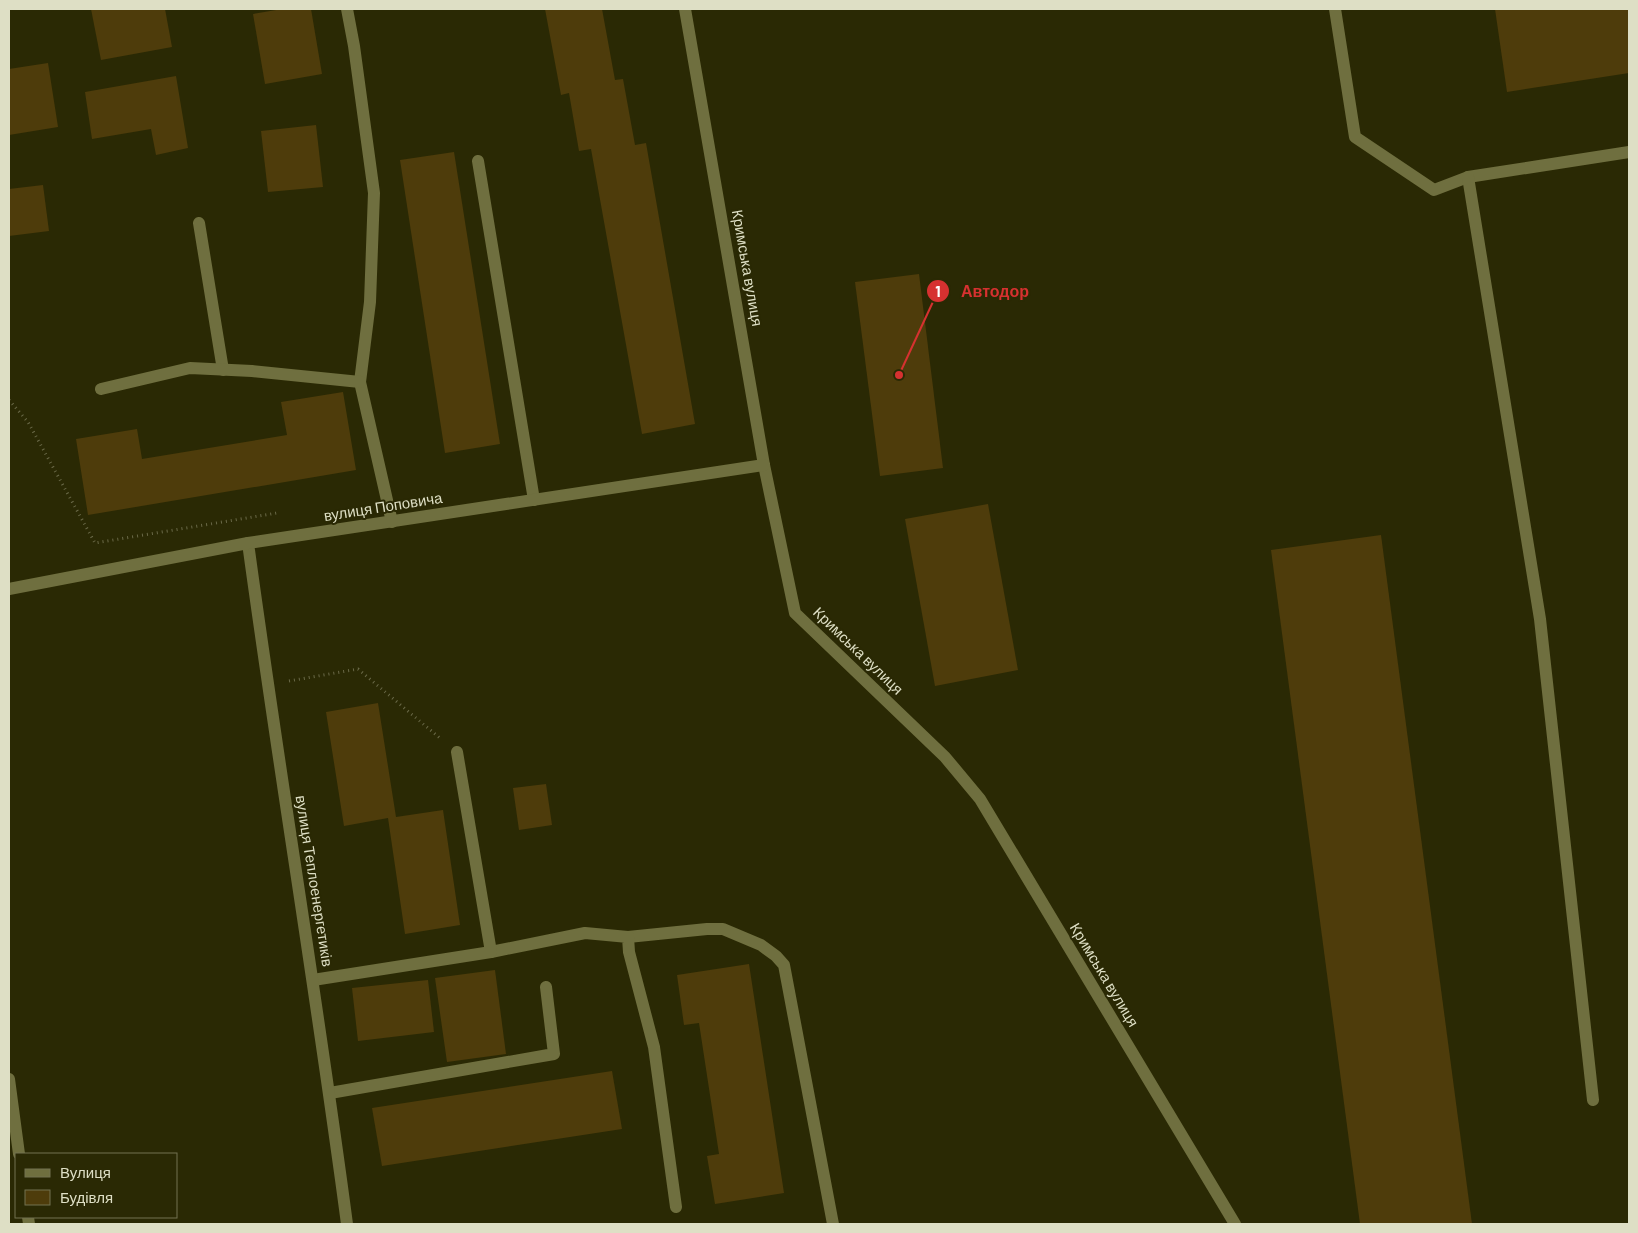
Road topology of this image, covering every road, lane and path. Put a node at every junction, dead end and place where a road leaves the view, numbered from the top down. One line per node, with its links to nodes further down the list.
1 (347, 9): 9 (street)
2 (685, 9): 12 (street, Кримська вулиця)
3 (1335, 9): 6 (street)
4 (1629, 152): 6 (street)
5 (478, 161): 13 (street)
6 (1468, 177): 26 (street)
7 (199, 223): 8 (street)
8 (223, 370): 9 (street); 10 (street)
9 (360, 382): 15 (street)
10 (101, 389)
11 (9, 400): 14 (path)
12 (764, 465): 13 (street, вулиця Поповича); 31 (street, Кримська вулиця)
13 (534, 500): 15 (street, вулиця Поповича)
14 (277, 513)
15 (392, 522): 16 (street, вулиця Поповича)
16 (248, 543): 17 (street, вулиця Поповича); 18 (street, вулиця Теплоенергетиків)
17 (9, 588)
18 (267, 685): 19 (path); 22 (street, вулиця Теплоенергетиків)
19 (457, 752): 21 (street)
20 (628, 937): 21 (street); 28 (street); 30 (street)
21 (491, 952): 22 (street)
22 (313, 980): 25 (street, вулиця Теплоенергетиків)
23 (546, 988): 25 (street)
24 (9, 1079): 27 (street)
25 (330, 1094): 29 (street, вулиця Теплоенергетиків)
26 (1593, 1100)
27 (19, 1153)
28 (676, 1207)
29 (347, 1224)
30 (833, 1224)
31 (1235, 1224)

